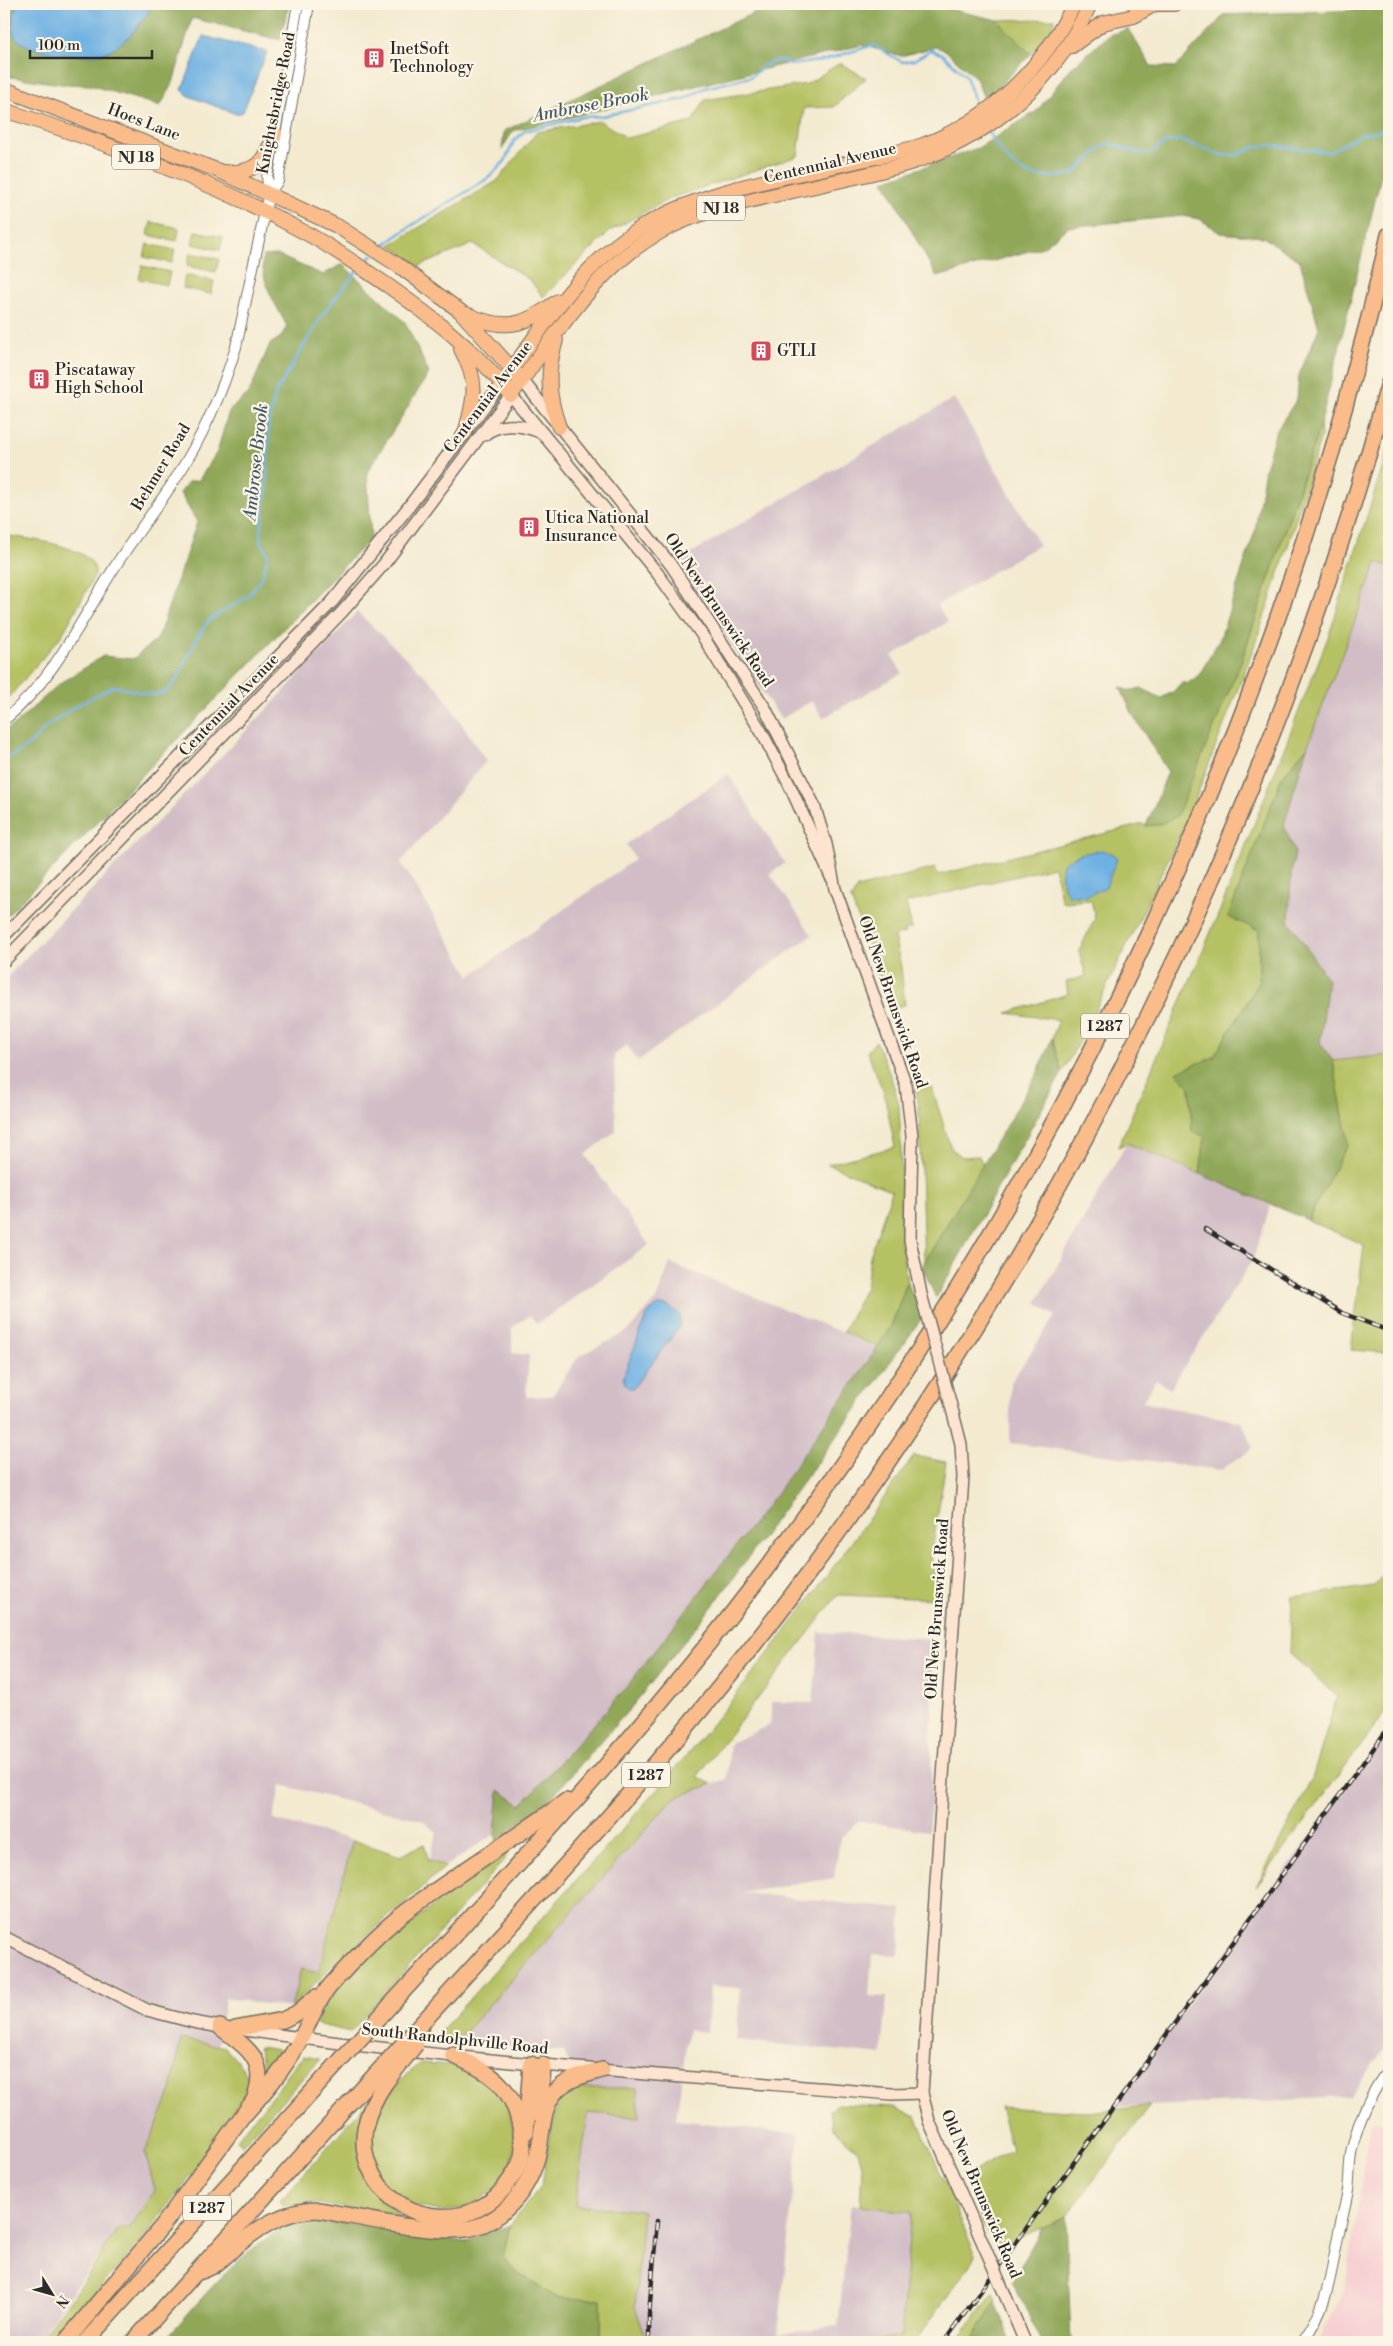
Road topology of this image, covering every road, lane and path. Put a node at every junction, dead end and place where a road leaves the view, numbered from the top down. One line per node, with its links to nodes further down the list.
1 (298, 4): 13 (street, Knightsbridge Road)
2 (309, 4): 15 (street, Knightsbridge Road)
3 (1074, 4): 11 (highway, Centennial Avenue / NJ 18)
4 (1090, 4): 8 (highway, Centennial Avenue / NJ 18)
5 (1134, 4): 6 (highway)
6 (1158, 4): 7 (highway); 8 (highway)
7 (1174, 4)
8 (1060, 57): 11 (highway, Centennial Avenue / NJ 18)
9 (4, 90): 14 (highway, Hoes Lane / NJ 18)
10 (4, 110): 16 (highway, NJ 18)
11 (992, 114): 12 (highway, Centennial Avenue / NJ 18)
12 (975, 125): 18 (highway, Centennial Avenue / NJ 18); 20 (highway, Centennial Avenue / NJ 18)
13 (275, 133): 14 (highway); 15 (street, Knightsbridge Road)
14 (219, 171): 15 (highway, Hoes Lane / NJ 18)
15 (269, 194): 16 (street, Behmer Road); 19 (highway, Old New Brunswick Road / NJ 18)
16 (265, 211): 21 (highway, Old New Brunswick Road / NJ 18); 30 (street, Behmer Road)
17 (1389, 235): 34 (highway, I 287)
18 (571, 291): 19 (highway, NJ 18); 22 (highway, Centennial Avenue)
19 (460, 311): 22 (highway, Old New Brunswick Road)
20 (559, 330): 23 (highway, Centennial Avenue / NJ 18); 27 (highway)
21 (455, 338): 24 (highway, Old New Brunswick Road / NJ 18); 29 (highway)
22 (512, 369): 23 (highway, Old New Brunswick Road); 24 (highway, Centennial Avenue)
23 (522, 380): 26 (highway, Centennial Avenue / NJ 18); 27 (main road, Old New Brunswick Road)
24 (502, 383): 26 (highway, Old New Brunswick Road / NJ 18); 29 (main road, Centennial Avenue)
25 (1389, 383): 43 (highway, I 287, bridge)
26 (511, 395): 28 (main road, Old New Brunswick Road); 29 (main road, Centennial Avenue)
27 (559, 427): 31 (main road, Old New Brunswick Road)
28 (543, 433): 29 (main road); 31 (main road, Old New Brunswick Road)
29 (470, 438): 32 (main road, Centennial Avenue); 33 (main road, Centennial Avenue)
30 (4, 720)
31 (831, 877): 44 (main road, Old New Brunswick Road, bridge)
32 (4, 936)
33 (4, 961)
34 (591, 1782): 36 (highway); 50 (highway, I 287, bridge)
35 (4, 1937): 37 (main road, South Randolphville Road)
36 (329, 1987): 37 (highway); 38 (highway)
37 (228, 2028): 38 (main road, South Randolphville Road); 45 (highway)
38 (301, 2039): 39 (main road, South Randolphville Road); 45 (highway)
39 (453, 2055): 40 (main road, South Randolphville Road); 47 (highway)
40 (537, 2064): 42 (main road, South Randolphville Road); 46 (highway); 47 (highway)
41 (1389, 2069): 53 (street)
42 (602, 2070): 44 (main road, South Randolphville Road); 46 (highway)
43 (380, 2079): 47 (highway); 48 (highway, I 287)
44 (922, 2092): 52 (main road, Old New Brunswick Road, bridge)
45 (245, 2114): 49 (highway)
46 (542, 2121): 48 (highway)
47 (523, 2149)
48 (195, 2273): 51 (highway, I 287)
49 (65, 2342)
50 (85, 2342)
51 (133, 2342)
52 (1025, 2342)
53 (1302, 2342)

